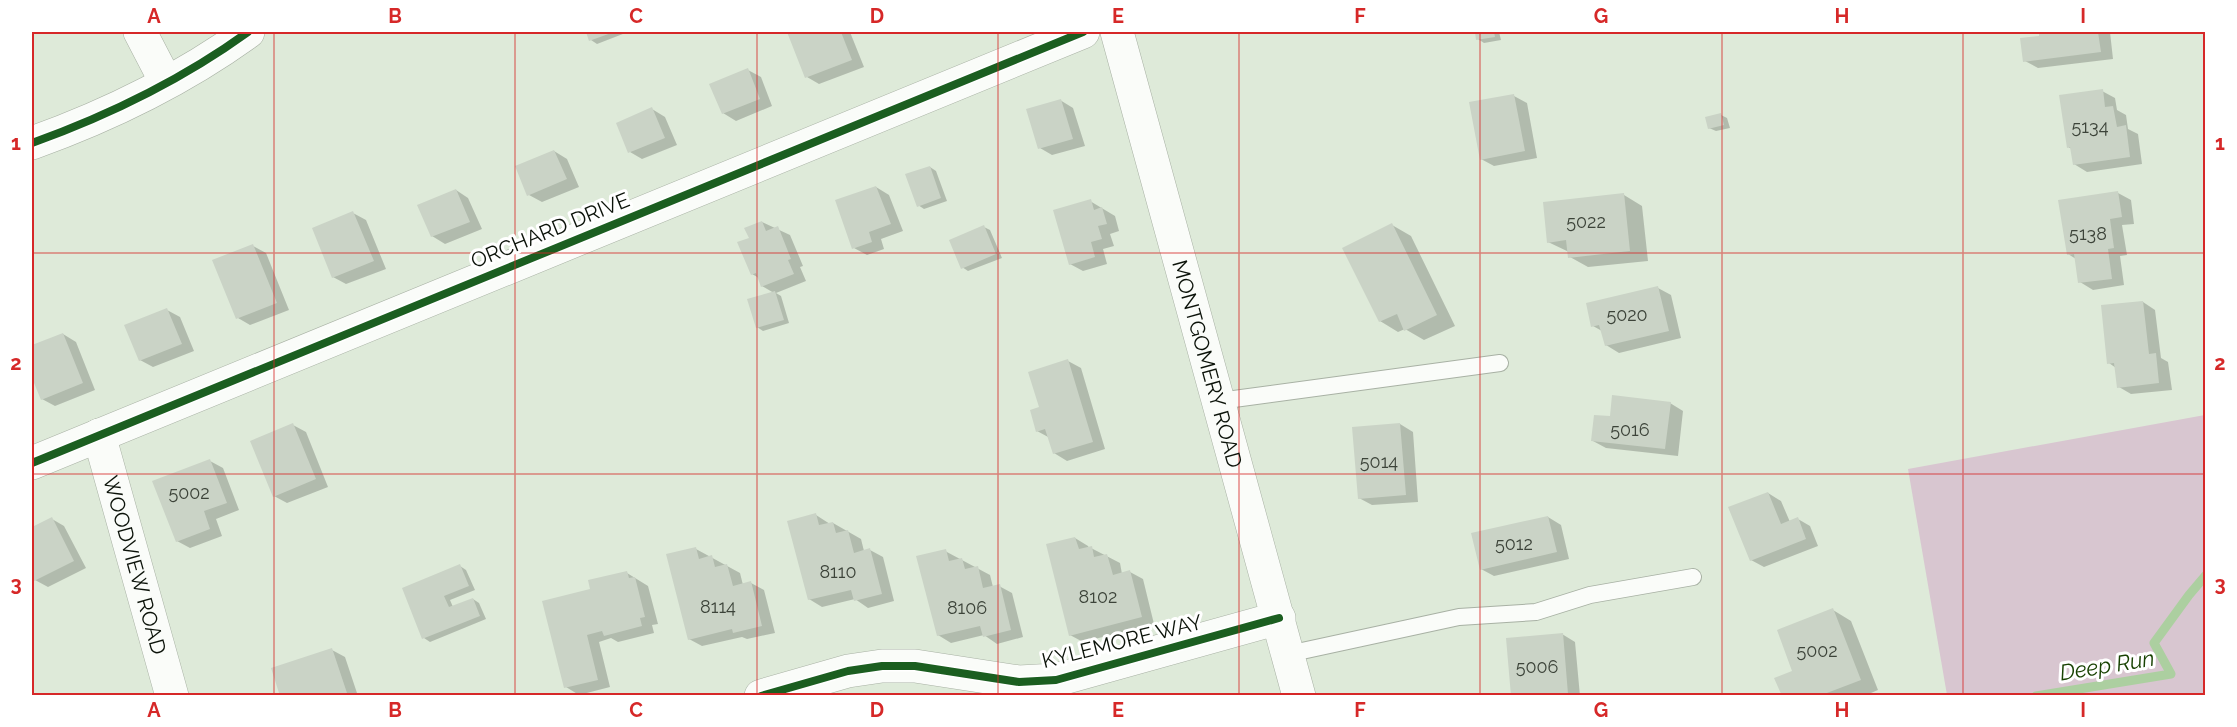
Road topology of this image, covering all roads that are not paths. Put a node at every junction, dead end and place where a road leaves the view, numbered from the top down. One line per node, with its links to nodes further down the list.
1 (140, 32): 5 (street)
2 (248, 32): 5 (street)
3 (1083, 32): 9 (street, ORCHARD DRIVE)
4 (1117, 32): 8 (street, MONTGOMERY ROAD)
5 (166, 82): 6 (street)
6 (32, 143)
7 (1500, 363): 8 (lane)
8 (1219, 401): 12 (street, MONTGOMERY ROAD)
9 (99, 435): 10 (street, ORCHARD DRIVE); 14 (street, WOODVIEW ROAD)
10 (32, 463)
11 (1693, 577): 13 (lane)
12 (1278, 618): 13 (street, MONTGOMERY ROAD); 15 (street, KYLEMORE WAY)
13 (1288, 654): 16 (street, MONTGOMERY ROAD)
14 (172, 696)
15 (761, 696)
16 (1299, 696)

